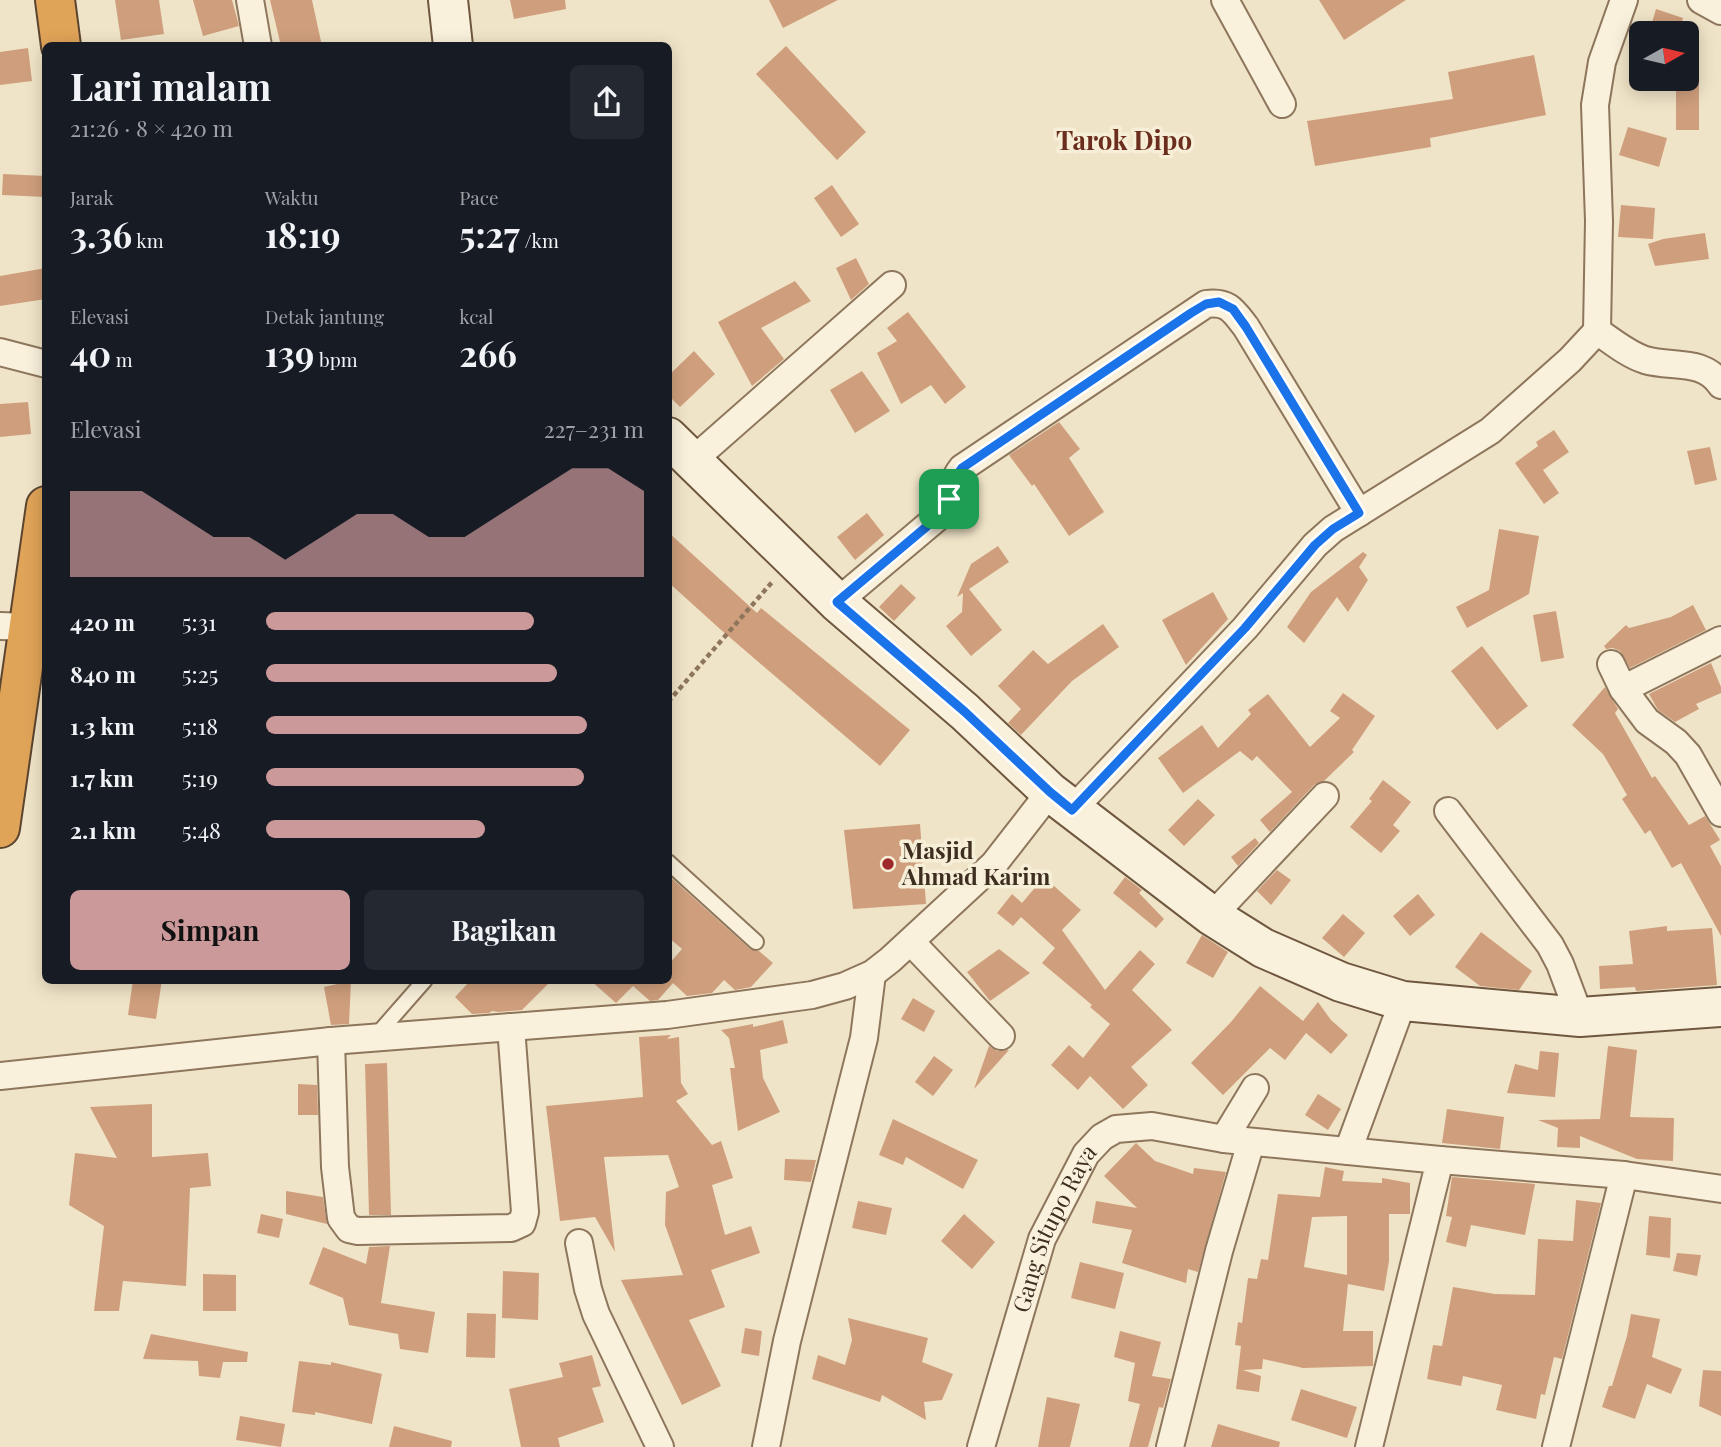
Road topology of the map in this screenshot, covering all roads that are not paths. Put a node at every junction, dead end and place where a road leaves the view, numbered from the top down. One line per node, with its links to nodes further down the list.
1 (55, 0): 6 (highway)
2 (250, 0): 7 (street)
3 (448, 0): 8 (street)
4 (1225, 0): 9 (street)
5 (1624, 0): 11 (street)
6 (60, 42)
7 (257, 42)
8 (453, 42)
9 (1282, 104)
10 (892, 285): 15 (street)
11 (1597, 331): 14 (street); 16 (street)
12 (0, 352): 13 (street)
13 (42, 363)
14 (1721, 385)
15 (680, 449): 18 (street)
16 (1359, 513): 18 (street); 24 (street)
17 (42, 526): 19 (highway)
18 (837, 602): 24 (street)
19 (14, 627): 27 (highway)
20 (1721, 640): 22 (street)
21 (1611, 664): 22 (street)
22 (1623, 689): 26 (street)
23 (1325, 796): 29 (street)
24 (1061, 801): 29 (street); 31 (street)
25 (1448, 811): 36 (street)
26 (1721, 813)
27 (0, 828)
28 (672, 866): 30 (lane)
29 (1212, 916): 34 (street)
30 (756, 942)
31 (911, 942): 32 (street); 38 (street)
32 (872, 974): 37 (street); 51 (street)
33 (421, 984): 39 (lane)
34 (1403, 1001): 36 (street); 45 (street)
35 (1721, 1007): 36 (street)
36 (1580, 1017)
37 (511, 1027): 39 (street); 40 (street)
38 (1001, 1036)
39 (374, 1037): 40 (street)
40 (331, 1041): 41 (street)
41 (0, 1076)
42 (1255, 1088): 43 (street)
43 (1224, 1139): 44 (street, Gang Situpo Raya); 52 (street, Gang Situpo Raya)
44 (1251, 1142): 45 (street, Gang Situpo Raya); 53 (street)
45 (1348, 1151): 46 (street, Gang Situpo Raya)
46 (1440, 1160): 47 (street, Gang Situpo Raya); 54 (street)
47 (1624, 1175): 48 (street, Gang Situpo Raya); 55 (street)
48 (1721, 1189)
49 (579, 1243): 50 (street)
50 (660, 1447)
51 (766, 1447)
52 (981, 1447)
53 (1170, 1447)
54 (1369, 1447)
55 (1556, 1447)

